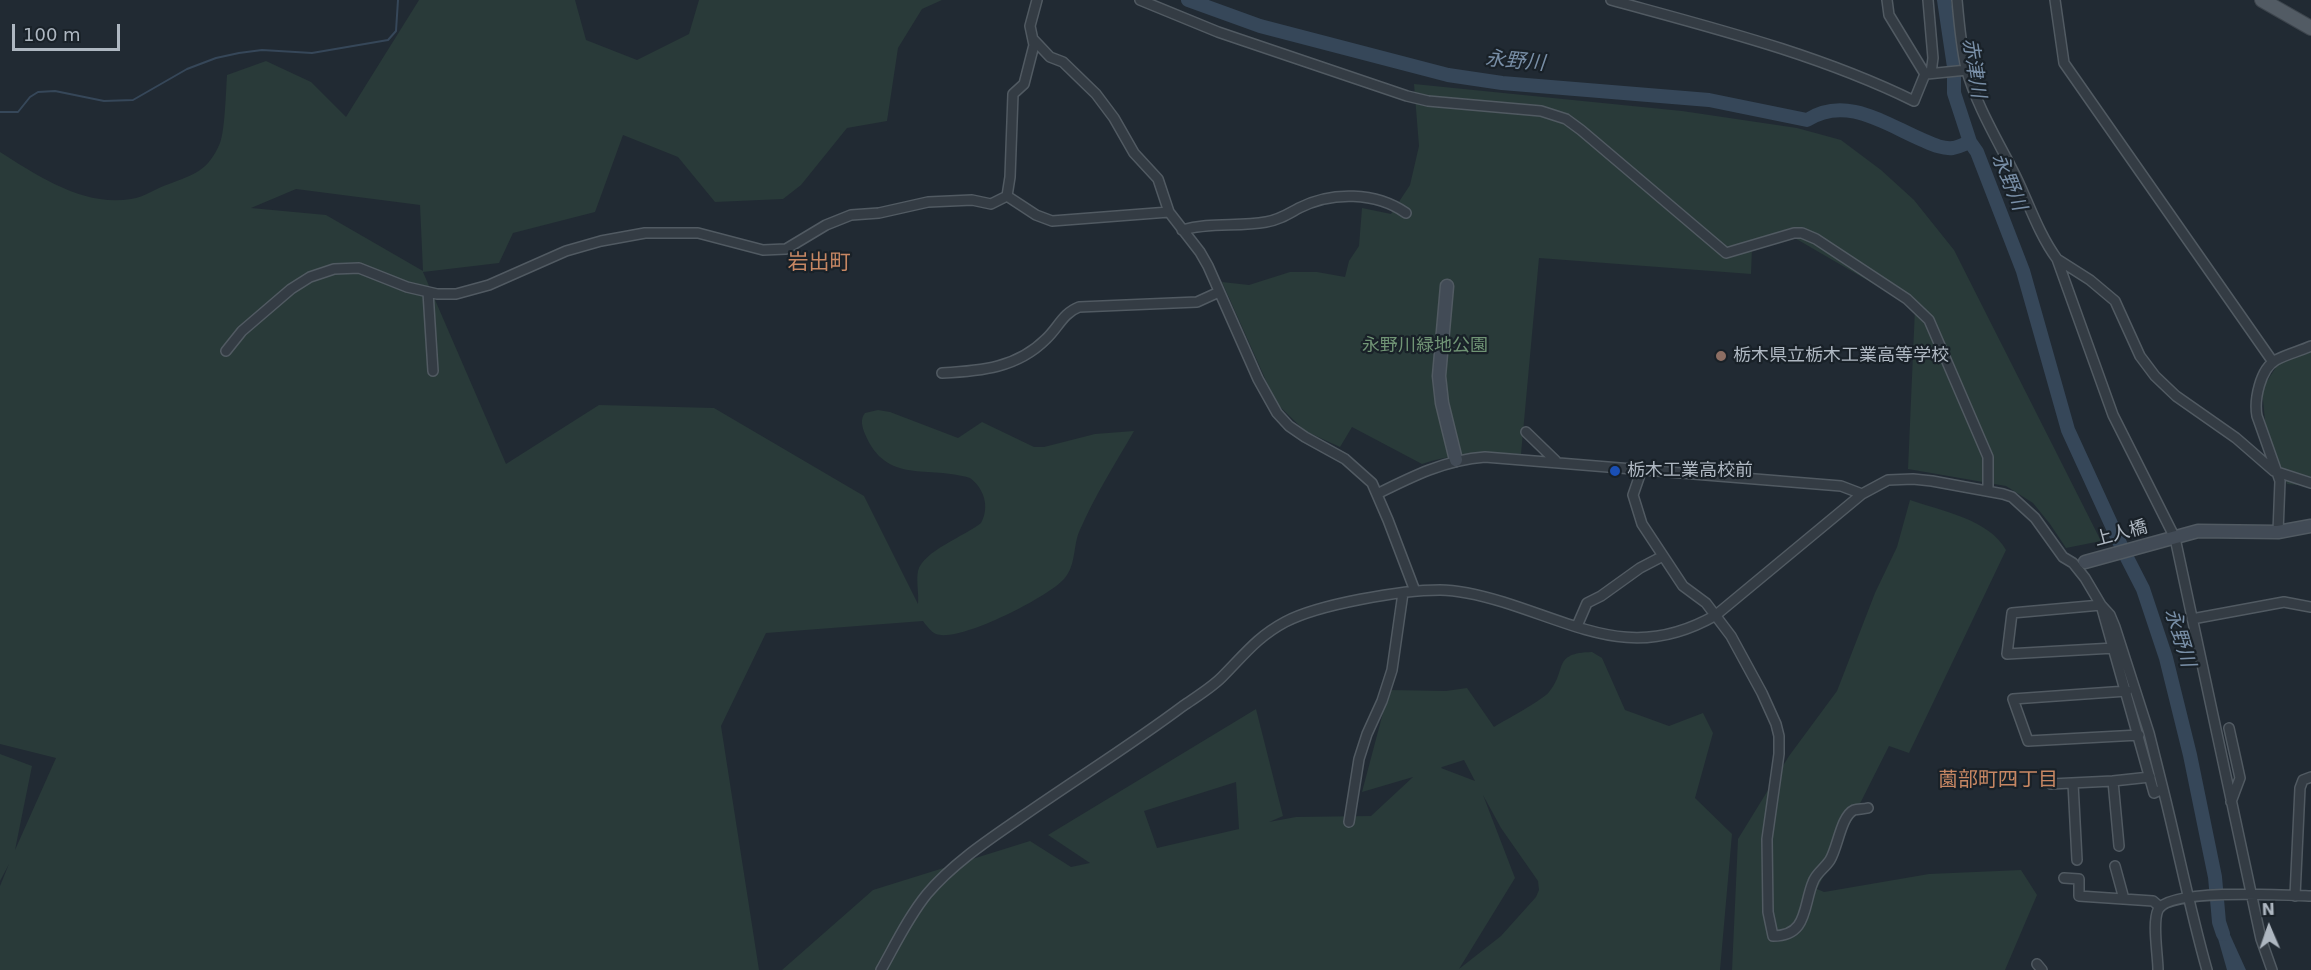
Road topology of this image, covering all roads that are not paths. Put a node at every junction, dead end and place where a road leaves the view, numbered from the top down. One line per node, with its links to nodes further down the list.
1 (1037, 0): 11 (street)
2 (1140, 0): 33 (street)
3 (1611, 0): 13 (street)
4 (1887, 0): 13 (street)
5 (1928, 0): 13 (street)
6 (1957, 0): 12 (street)
7 (2055, 0): 24 (street)
8 (2262, 0): 9 (main road)
9 (2282, 6): 10 (main road)
10 (2311, 28)
11 (1034, 40): 14 (street); 15 (street)
12 (1965, 70): 13 (street); 18 (street)
13 (1932, 73)
14 (1007, 196): 15 (street); 20 (street)
15 (1170, 212): 17 (street)
16 (1406, 213): 17 (street)
17 (1182, 230): 21 (street)
18 (2057, 259): 31 (street); 38 (street)
19 (1447, 286): 28 (street)
20 (428, 292): 23 (street); 25 (street)
21 (1219, 292): 26 (street); 34 (street)
22 (2311, 346): 24 (street)
23 (226, 351)
24 (2273, 362): 31 (street)
25 (433, 371)
26 (942, 373)
27 (1526, 432): 29 (street)
28 (1456, 460): 29 (street); 34 (street)
29 (1556, 461): 30 (street)
30 (1642, 469): 35 (street); 39 (street)
31 (2278, 472): 32 (street); 37 (street)
32 (2311, 483)
33 (1988, 491): 35 (street); 40 (street)
34 (1377, 494): 41 (street)
35 (1862, 494): 45 (street)
36 (2311, 526): 37 (street, 上人橋)
37 (2278, 532): 38 (street, 上人橋)
38 (2171, 539): 40 (street, 上人橋); 46 (street)
39 (1663, 556): 45 (street); 47 (street)
40 (2079, 563): 43 (street)
41 (1415, 591): 42 (street); 47 (street)
42 (1403, 593): 60 (street); 71 (street)
43 (2101, 605): 48 (street); 48 (street); 57 (street)
44 (2311, 607): 46 (street)
45 (1716, 615): 47 (street); 59 (street)
46 (2192, 619): 58 (street)
47 (1576, 626)
48 (2114, 648): 49 (street)
49 (2127, 691): 51 (street); 51 (street)
50 (2229, 728): 58 (street)
51 (2139, 735): 52 (street)
52 (2150, 777): 54 (street); 57 (street)
53 (2311, 777): 66 (street)
54 (2113, 781): 55 (street); 61 (street)
55 (2073, 783): 56 (street); 62 (street)
56 (2051, 784)
57 (2163, 789): 68 (street)
58 (2231, 802): 65 (street)
59 (1868, 808)
60 (1349, 822)
61 (2119, 846)
62 (2077, 860)
63 (2115, 866): 69 (street)
64 (2064, 878): 69 (street)
65 (2247, 893): 66 (street); 68 (street); 74 (street)
66 (2295, 896): 67 (street)
67 (2311, 896)
68 (2192, 898): 70 (street); 73 (street)
69 (2124, 899): 70 (street)
70 (2160, 907): 72 (street)
71 (881, 970)
72 (2158, 970)
73 (2207, 970)
74 (2272, 970)

